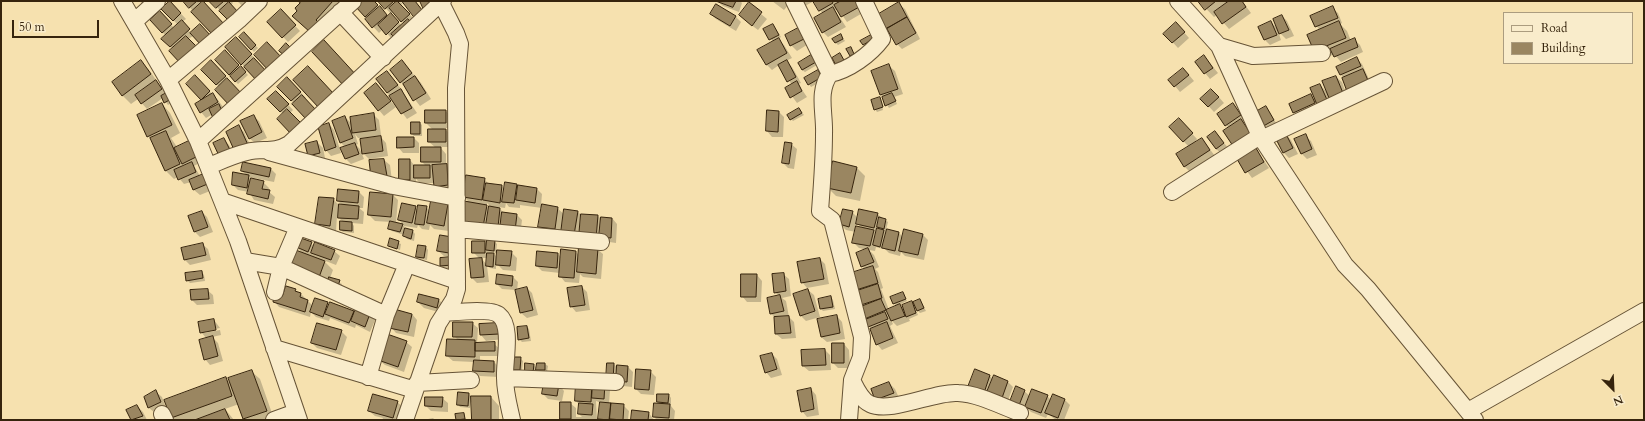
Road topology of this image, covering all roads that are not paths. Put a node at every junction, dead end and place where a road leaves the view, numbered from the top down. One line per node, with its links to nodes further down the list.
1 (122, 1): 10 (street)
2 (157, 1): 10 (street)
3 (259, 1): 15 (street)
4 (353, 1): 9 (street)
5 (794, 1): 14 (street)
6 (864, 1): 14 (street)
7 (1178, 1): 11 (street)
8 (442, 2): 13 (street); 22 (street)
9 (340, 12): 13 (street); 18 (street)
10 (135, 21): 15 (street)
11 (1218, 46): 12 (street); 17 (street)
12 (1322, 53)
13 (383, 58): 19 (street)
14 (830, 74): 39 (street)
15 (168, 80): 18 (street)
16 (1384, 81): 17 (street)
17 (1260, 136): 21 (street); 43 (street)
18 (198, 141): 20 (street)
19 (264, 150): 20 (street); 22 (street)
20 (209, 166): 23 (street)
21 (1172, 192)
22 (457, 198): 25 (street)
23 (222, 201): 24 (street); 27 (street)
24 (298, 227): 28 (street); 29 (street)
25 (456, 229): 26 (street); 30 (street)
26 (601, 242)
27 (245, 261): 29 (street); 35 (street)
28 (407, 264): 30 (street); 34 (street)
29 (281, 267): 31 (street); 34 (street)
30 (458, 281): 33 (street)
31 (275, 292)
32 (1644, 311): 43 (street)
33 (445, 313): 37 (street); 41 (street)
34 (386, 315): 36 (street)
35 (274, 348): 36 (street); 44 (street)
36 (368, 377): 41 (street)
37 (505, 378): 40 (street); 47 (street)
38 (471, 380): 41 (street)
39 (852, 380): 42 (street); 48 (street)
40 (616, 382)
41 (416, 387): 46 (street)
42 (1020, 413)
43 (1472, 415)
44 (297, 416): 45 (street)
45 (274, 420)
46 (405, 420)
47 (512, 420)
48 (849, 420)

